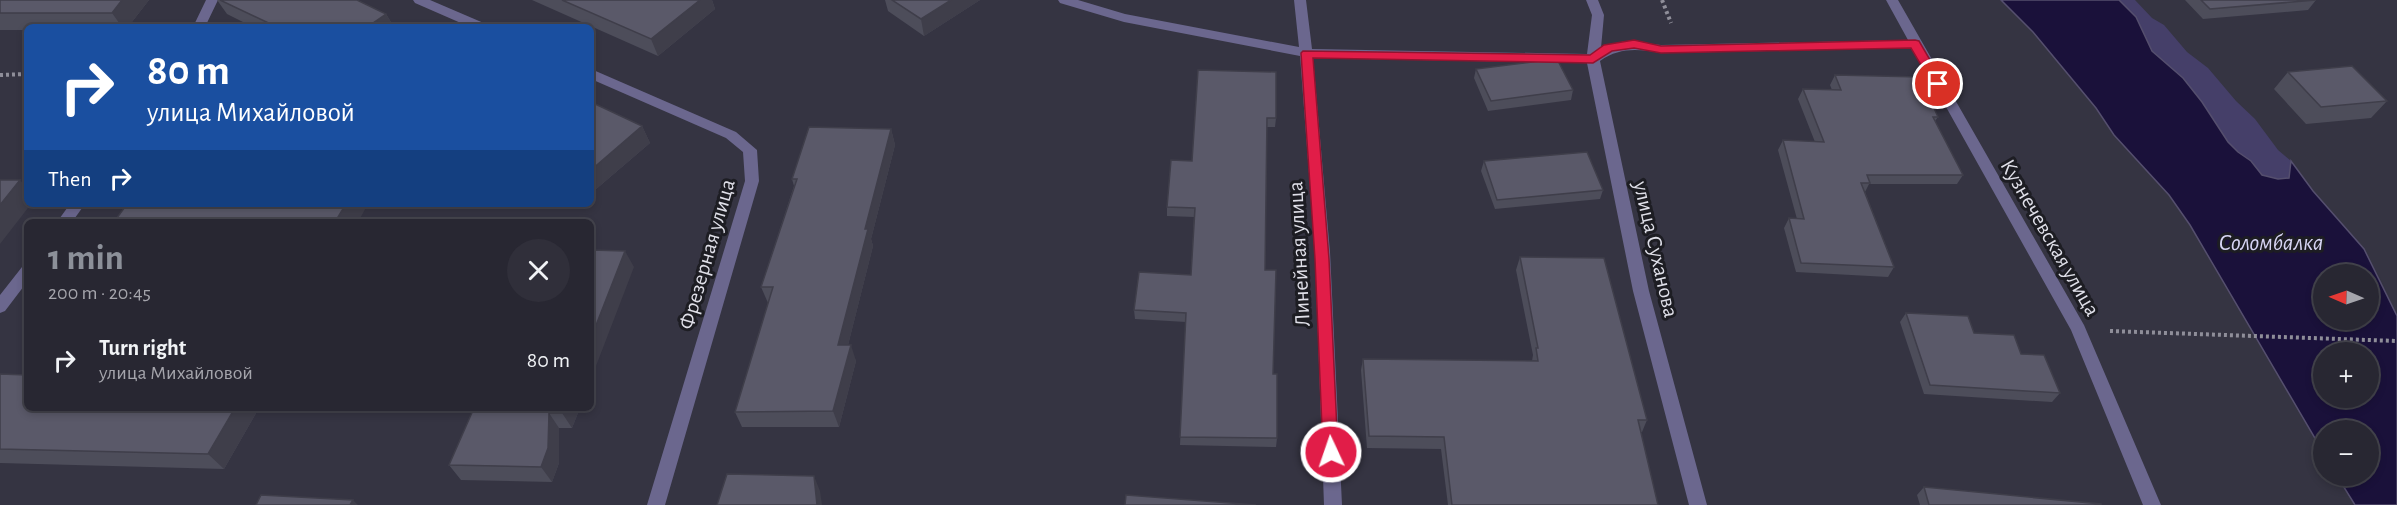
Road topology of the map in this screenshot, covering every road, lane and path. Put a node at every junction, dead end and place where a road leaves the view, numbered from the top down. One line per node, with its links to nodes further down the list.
1 (212, 0): 7 (street)
2 (419, 0): 8 (street)
3 (1064, 0): 10 (street)
4 (1300, 0): 10 (street, Линейная улица)
5 (1592, 0): 11 (street, улица Суханова)
6 (1892, 0): 9 (street, Кузнечевская улица)
7 (200, 24)
8 (474, 24)
9 (1915, 44): 11 (street); 24 (street, Кузнечевская улица)
10 (1307, 53): 11 (street); 22 (street, Линейная улица)
11 (1593, 59): 23 (street, улица Суханова)
12 (24, 74): 13 (path)
13 (0, 75)
14 (594, 75): 21 (street, Фрезерная улица)
15 (76, 207): 16 (street)
16 (66, 219)
17 (24, 275): 18 (street)
18 (0, 307)
19 (2139, 332): 20 (path)
20 (2397, 341)
21 (656, 505)
22 (1333, 505)
23 (1698, 505)
24 (2152, 505)

